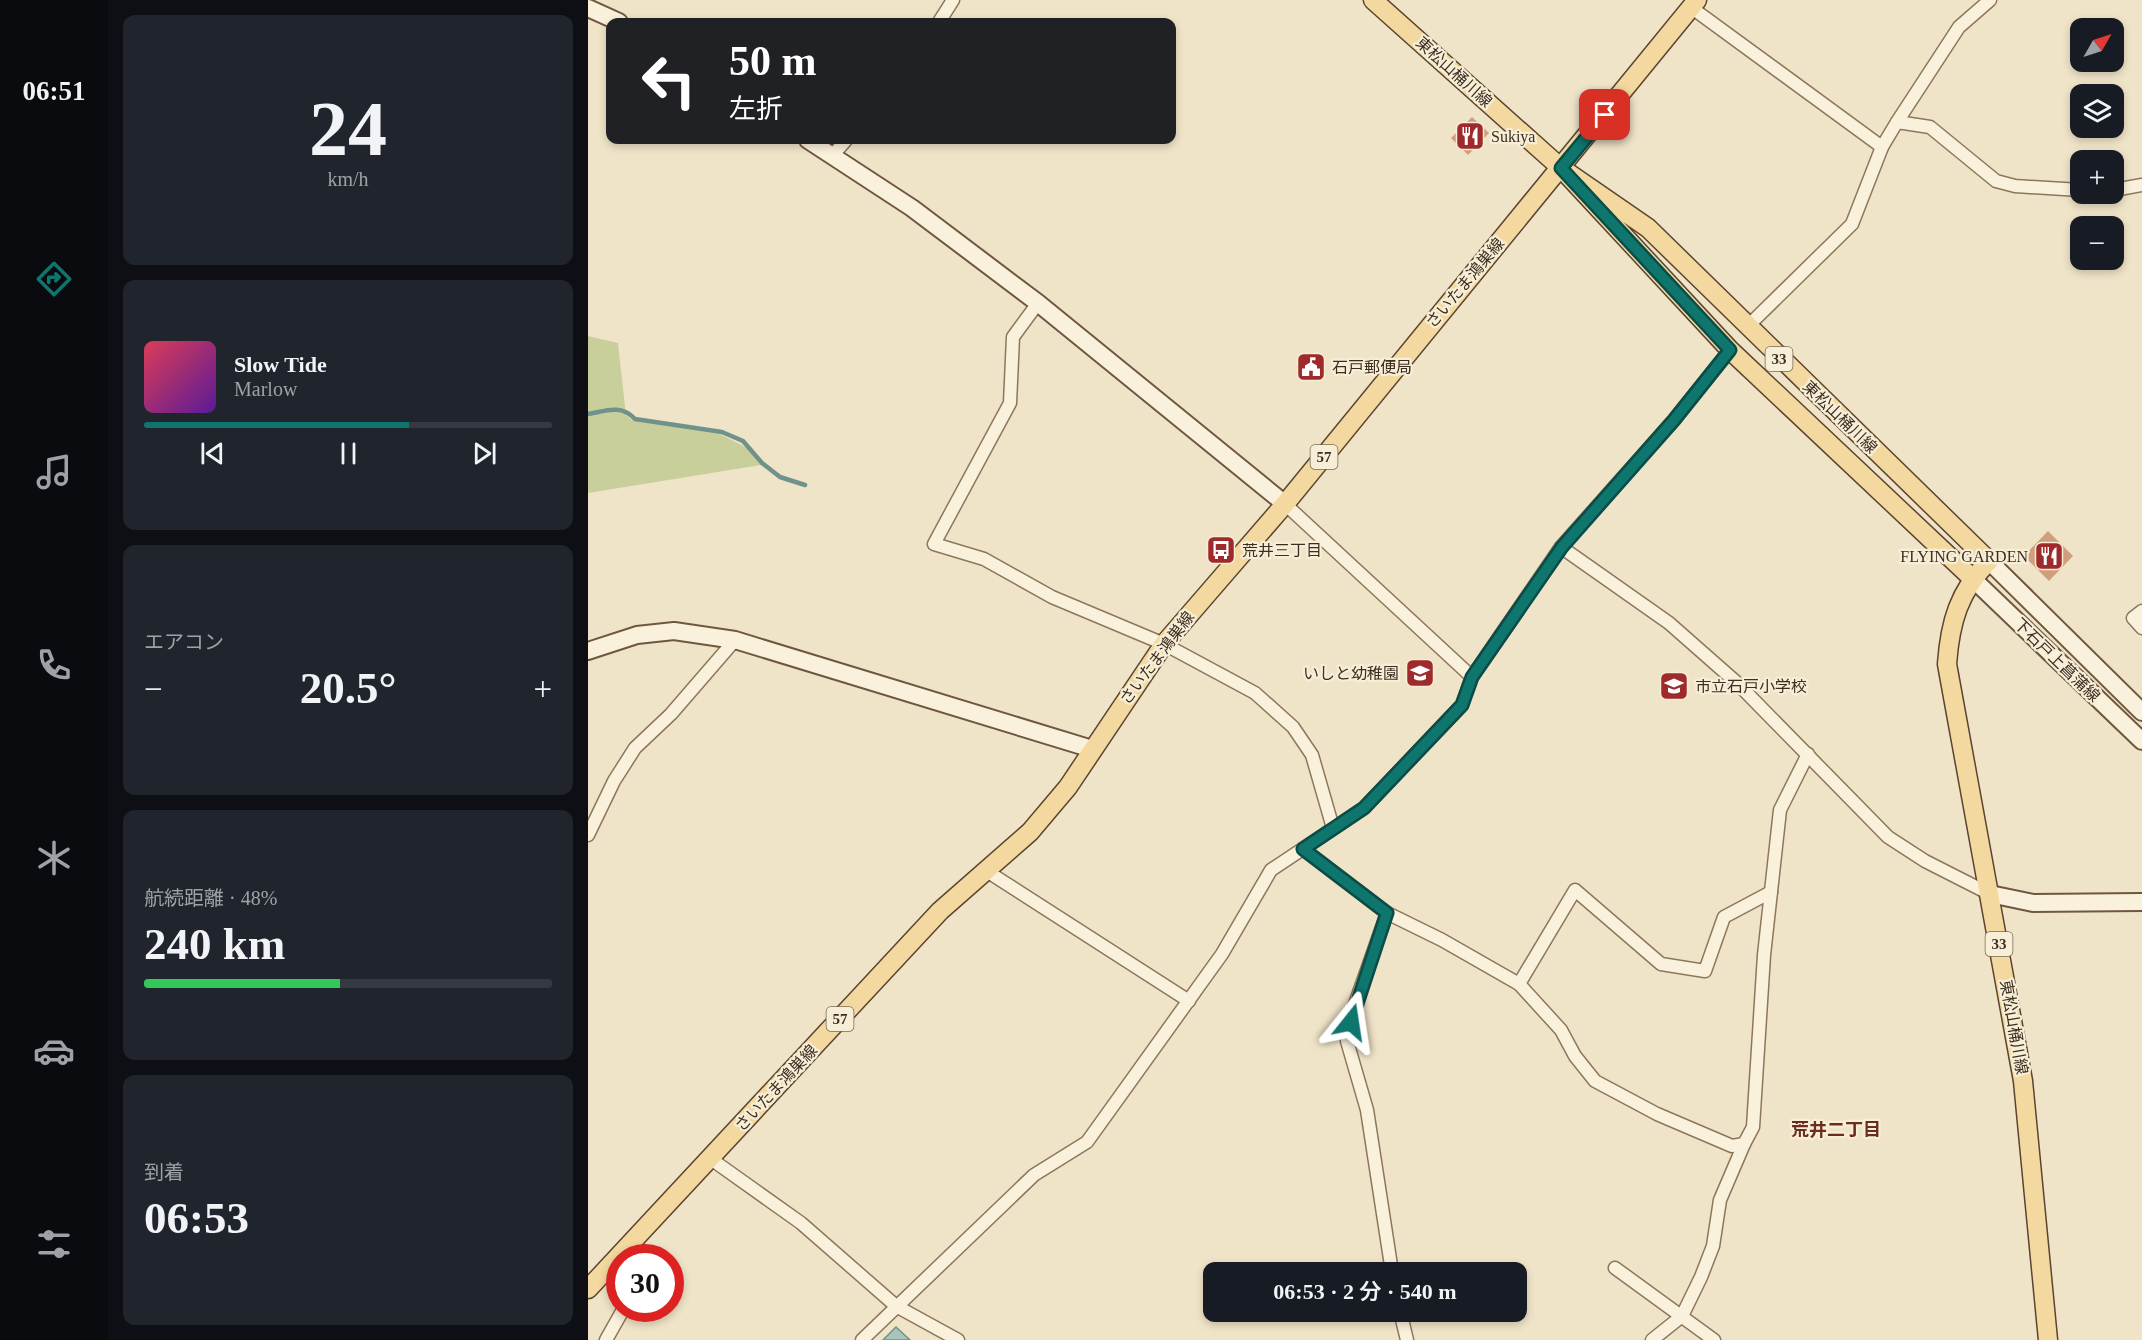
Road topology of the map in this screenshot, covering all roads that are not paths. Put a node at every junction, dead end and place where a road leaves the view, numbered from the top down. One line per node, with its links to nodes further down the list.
1 (953, 0): 7 (street)
2 (1373, 0): 13 (main road, 東松山桶川線 / 33)
3 (1990, 0): 8 (street)
4 (1694, 4): 11 (street); 13 (main road, さいたま鴻巣線 / 57)
5 (588, 8): 6 (street)
6 (610, 18)
7 (942, 18)
8 (1897, 122): 11 (street); 16 (street)
9 (814, 144): 12 (street)
10 (842, 144): 12 (street)
11 (1882, 147): 18 (street)
12 (832, 156): 17 (street)
13 (1561, 168): 18 (main road, 東松山桶川線 / 33); 19 (main road, 東松山桶川線 / 33); 20 (main road, さいたま鴻巣線 / 57)
14 (2142, 185): 15 (street)
15 (2124, 188)
16 (2070, 189)
17 (1038, 303): 20 (street); 27 (street)
18 (1747, 327): 22 (main road, 東松山桶川線 / 33)
19 (1730, 350): 21 (street); 23 (main road, 東松山桶川線 / 33)
20 (1285, 504): 27 (main road, さいたま鴻巣線 / 57); 29 (street)
21 (1562, 547): 29 (street); 33 (street)
22 (1989, 561): 23 (main road, 東松山桶川線 / 33); 30 (street, 下石戸上菖蒲線)
23 (1972, 578): 31 (street, 下石戸上菖蒲線); 39 (main road, 東松山桶川線 / 33)
24 (2142, 611): 25 (street)
25 (2142, 628)
26 (735, 640): 28 (street); 32 (street); 35 (street)
27 (1164, 644): 32 (main road, さいたま鴻巣線 / 57); 34 (street)
28 (588, 651)
29 (1472, 677): 34 (street)
30 (2142, 712)
31 (2142, 741)
32 (1092, 749): 37 (main road, さいたま鴻巣線 / 57)
33 (1808, 754): 38 (street); 39 (street)
34 (1333, 828): 36 (street)
35 (588, 835)
36 (1303, 849): 41 (street); 43 (street)
37 (985, 870): 43 (street); 45 (main road, さいたま鴻巣線 / 57)
38 (1771, 892): 42 (street); 44 (street)
39 (1990, 894): 40 (street); 61 (main road, 東松山桶川線 / 33)
40 (2142, 902)
41 (1387, 913): 42 (street); 47 (street)
42 (1519, 984): 44 (street)
43 (1189, 1001): 51 (street)
44 (1744, 1144): 52 (street)
45 (711, 1159): 46 (main road, さいたま鴻巣線 / 57); 51 (street)
46 (631, 1244)
47 (1390, 1262)
48 (1616, 1268): 52 (street)
49 (606, 1270): 50 (main road, さいたま鴻巣線 / 57)
50 (588, 1289)
51 (896, 1306): 56 (street); 57 (street)
52 (1682, 1316): 59 (street); 60 (street)
53 (616, 1322): 55 (street)
54 (1403, 1322): 58 (street)
55 (606, 1340)
56 (862, 1340)
57 (958, 1340)
58 (1407, 1340)
59 (1652, 1340)
60 (1714, 1340)
61 (2048, 1340)

